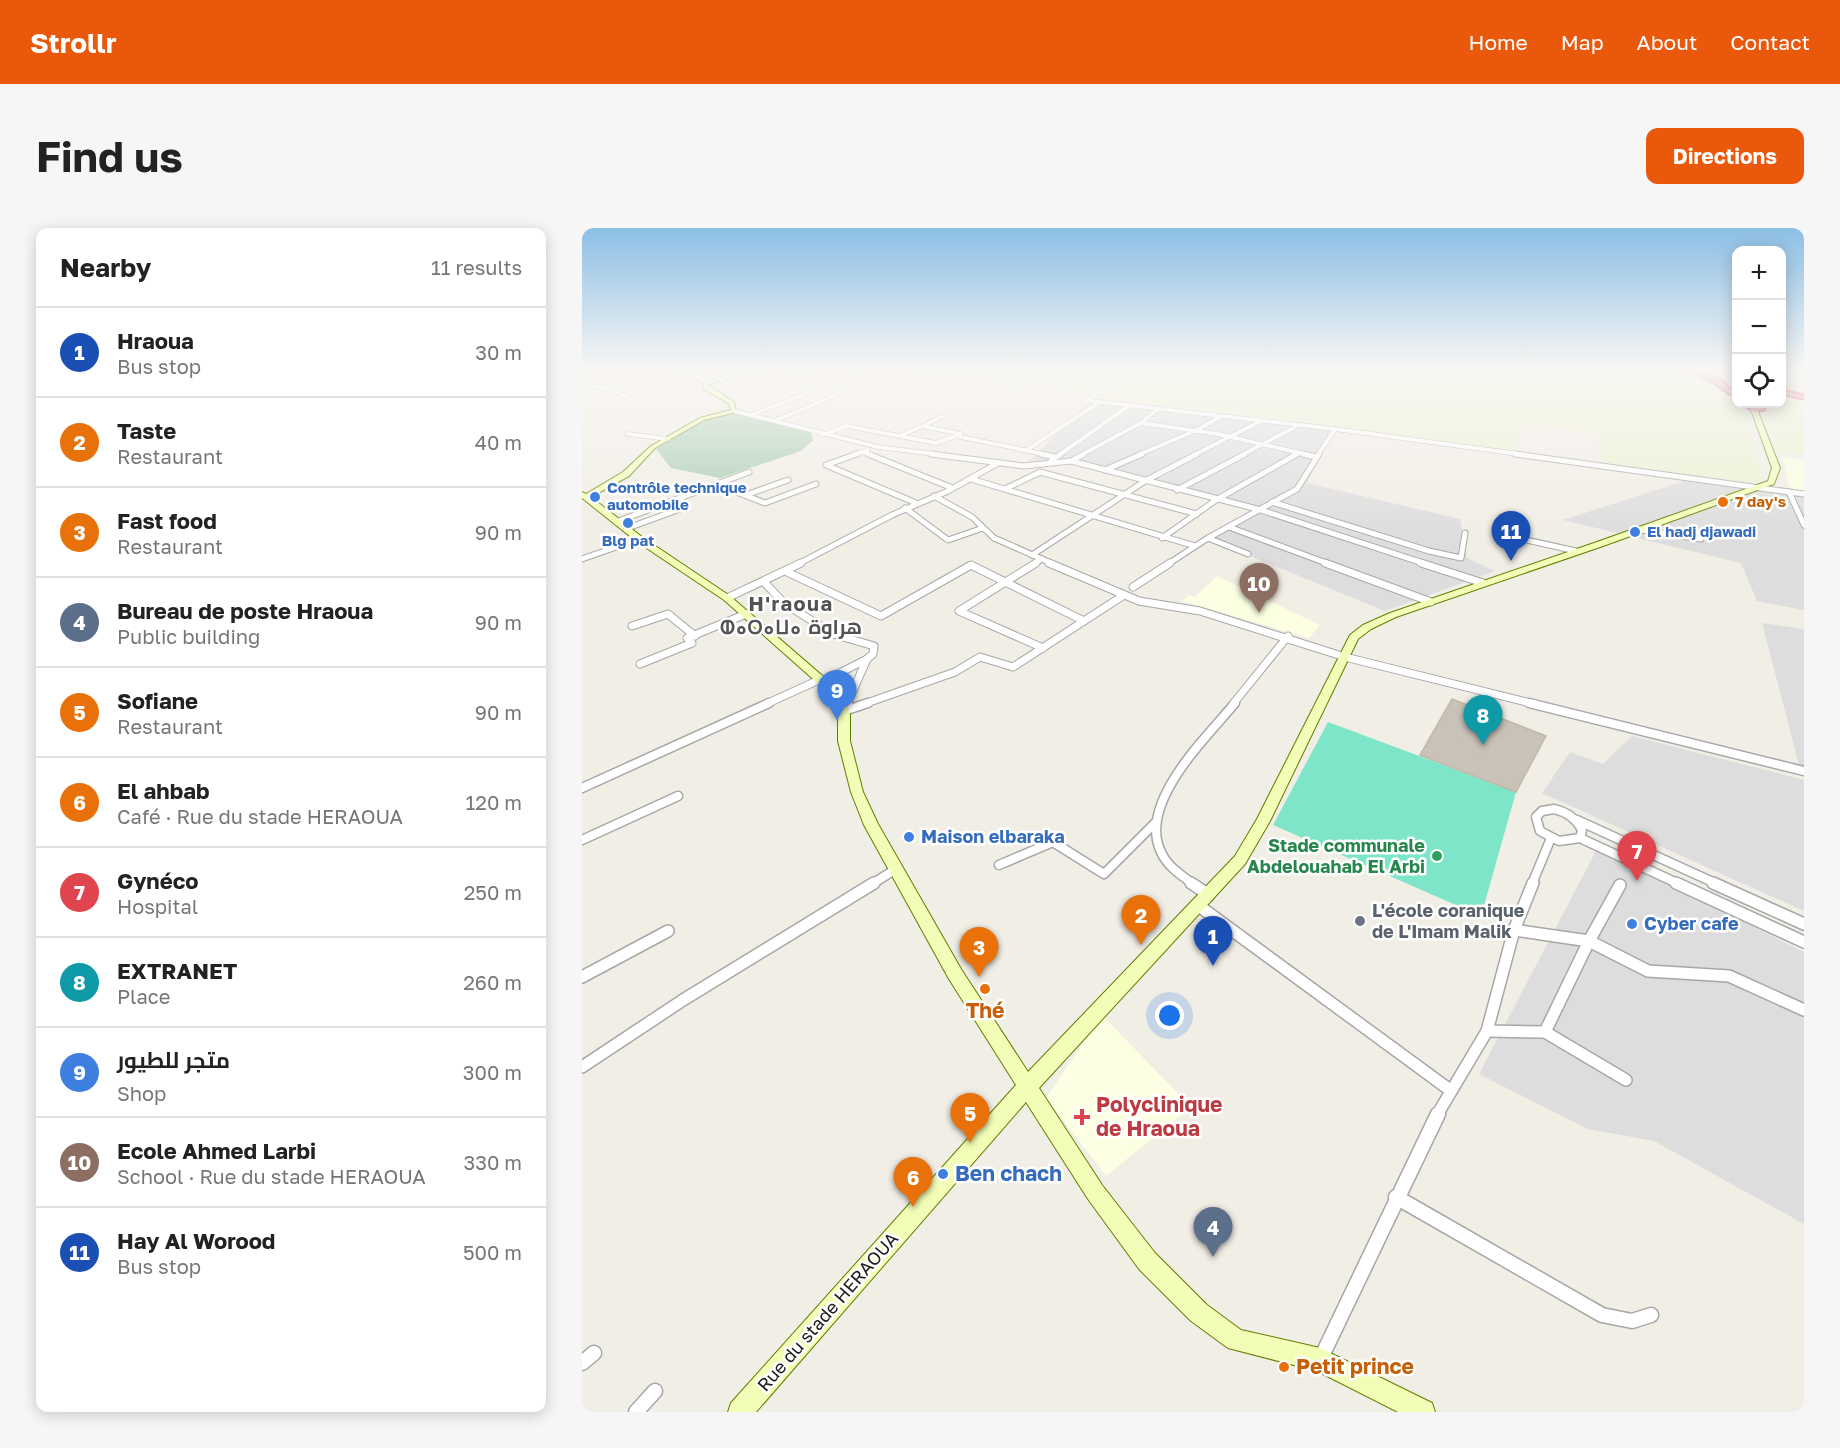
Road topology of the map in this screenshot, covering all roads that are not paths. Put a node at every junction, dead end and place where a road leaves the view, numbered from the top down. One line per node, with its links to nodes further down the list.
1 (691, 425): 20 (street)
2 (793, 425): 16 (street)
3 (1064, 425): 23 (street)
4 (1101, 425): 26 (street)
5 (1137, 425): 28 (street)
6 (1159, 425): 14 (street)
7 (1205, 425): 14 (street)
8 (1252, 425): 19 (street)
9 (1299, 425): 21 (street)
10 (1301, 425): 13 (street)
11 (1761, 425): 40 (street)
12 (923, 426): 17 (street); 18 (street)
13 (1335, 429): 27 (street); 40 (street)
14 (1197, 430): 19 (street); 32 (street)
15 (628, 434): 20 (street)
16 (822, 435): 17 (street); 22 (street)
17 (899, 436): 18 (street)
18 (956, 436): 23 (street)
19 (1230, 436): 21 (street); 37 (street)
20 (668, 439): 48 (street)
21 (1264, 444): 25 (street); 42 (street)
22 (878, 447): 24 (street); 29 (street)
23 (1028, 449): 26 (street)
24 (863, 452): 43 (street); 52 (street)
25 (1297, 454): 27 (street); 50 (street)
26 (1055, 457): 30 (street)
27 (1316, 457): 51 (street)
28 (1071, 461): 30 (street); 32 (street)
29 (998, 463): 31 (street); 43 (street)
30 (1050, 463): 31 (street)
31 (1037, 465): 34 (street)
32 (1105, 470): 37 (street)
33 (749, 472): 39 (street)
34 (1040, 472): 41 (street); 45 (street)
35 (971, 479): 41 (street)
36 (788, 480): 47 (street)
37 (1144, 481): 42 (street); 45 (street)
38 (816, 484): 47 (street)
39 (718, 485): 47 (street); 58 (street)
40 (1760, 487): 44 (street); 62 (street, Rue du stade HERAOUA)
41 (1005, 489): 57 (street)
42 (1177, 490): 50 (street)
43 (948, 491): 49 (street)
44 (1789, 492): 46 (street); 59 (street)
45 (1125, 494): 56 (street); 57 (street)
46 (1804, 494)
47 (746, 495)
48 (584, 496): 58 (street)
49 (934, 496): 52 (street); 61 (street)
50 (1216, 500): 55 (street); 56 (street)
51 (1272, 502): 55 (street); 63 (street)
52 (916, 503): 53 (street)
53 (905, 508): 61 (street); 75 (street)
54 (680, 509): 58 (street)
55 (1261, 510): 60 (street); 78 (street)
56 (1197, 514): 65 (street)
57 (1092, 515): 65 (street); 72 (street)
58 (621, 525): 67 (street)
59 (1804, 525)
60 (1229, 527): 66 (street); 82 (street)
61 (983, 528): 72 (street)
62 (1641, 530): 68 (street); 70 (street, Rue du stade HERAOUA)
63 (1465, 533)
64 (1504, 535): 70 (street)
65 (1163, 537): 69 (street)
66 (1208, 538): 69 (street); 71 (street)
67 (639, 539): 73 (street); 81 (street)
68 (1701, 539)
69 (1195, 546): 79 (street)
70 (1576, 551): 78 (street, Rue du stade HERAOUA)
71 (1248, 554)
72 (1032, 555): 74 (street)
73 (582, 559)
74 (1042, 560): 76 (street); 80 (street)
75 (787, 572): 76 (street); 77 (street)
76 (1006, 581): 84 (street); 88 (street)
77 (765, 583): 81 (street); 90 (street)
78 (1483, 583): 82 (street, Rue du stade HERAOUA)
79 (1132, 587)
80 (1124, 595): 84 (street); 87 (street)
81 (727, 598): 83 (street)
82 (1431, 602): 89 (street, Rue du stade HERAOUA)
83 (746, 614): 86 (street); 92 (street)
84 (1084, 621): 88 (street)
85 (632, 626): 86 (street)
86 (695, 636): 91 (street)
87 (1288, 636): 89 (street); 98 (street)
88 (1042, 648): 93 (street)
89 (1346, 657): 94 (street); 105 (street, Rue du stade HERAOUA)
90 (867, 659): 92 (street); 93 (street)
91 (640, 664)
92 (823, 680): 93 (street); 95 (street)
93 (844, 711): 103 (street)
94 (1804, 771)
95 (582, 788)
96 (678, 796): 101 (street)
97 (1577, 820): 99 (street); 100 (street); 106 (street)
98 (1155, 823): 102 (street); 105 (street)
99 (1551, 838): 100 (street); 107 (street)
100 (1580, 838): 110 (street)
101 (582, 840)
102 (999, 865)
103 (896, 869): 115 (street); 117 (street)
104 (1620, 885): 109 (street)
105 (1204, 900): 117 (street, Rue du stade HERAOUA); 118 (street)
106 (1804, 924)
107 (1514, 930): 109 (street); 113 (street)
108 (668, 931): 111 (street)
109 (1589, 941): 112 (street); 114 (street)
110 (1804, 942)
111 (582, 977)
112 (1804, 1010)
113 (1487, 1031): 114 (street); 118 (street)
114 (1545, 1032): 116 (street)
115 (582, 1067)
116 (1626, 1080)
117 (1028, 1086): 121 (street); 124 (street, Rue du stade HERAOUA)
118 (1450, 1090): 119 (street)
119 (1396, 1197): 120 (street); 121 (street)
120 (1651, 1315)
121 (1320, 1360): 125 (street)
122 (655, 1391): 123 (street)
123 (636, 1412)
124 (740, 1412)
125 (1423, 1412)

